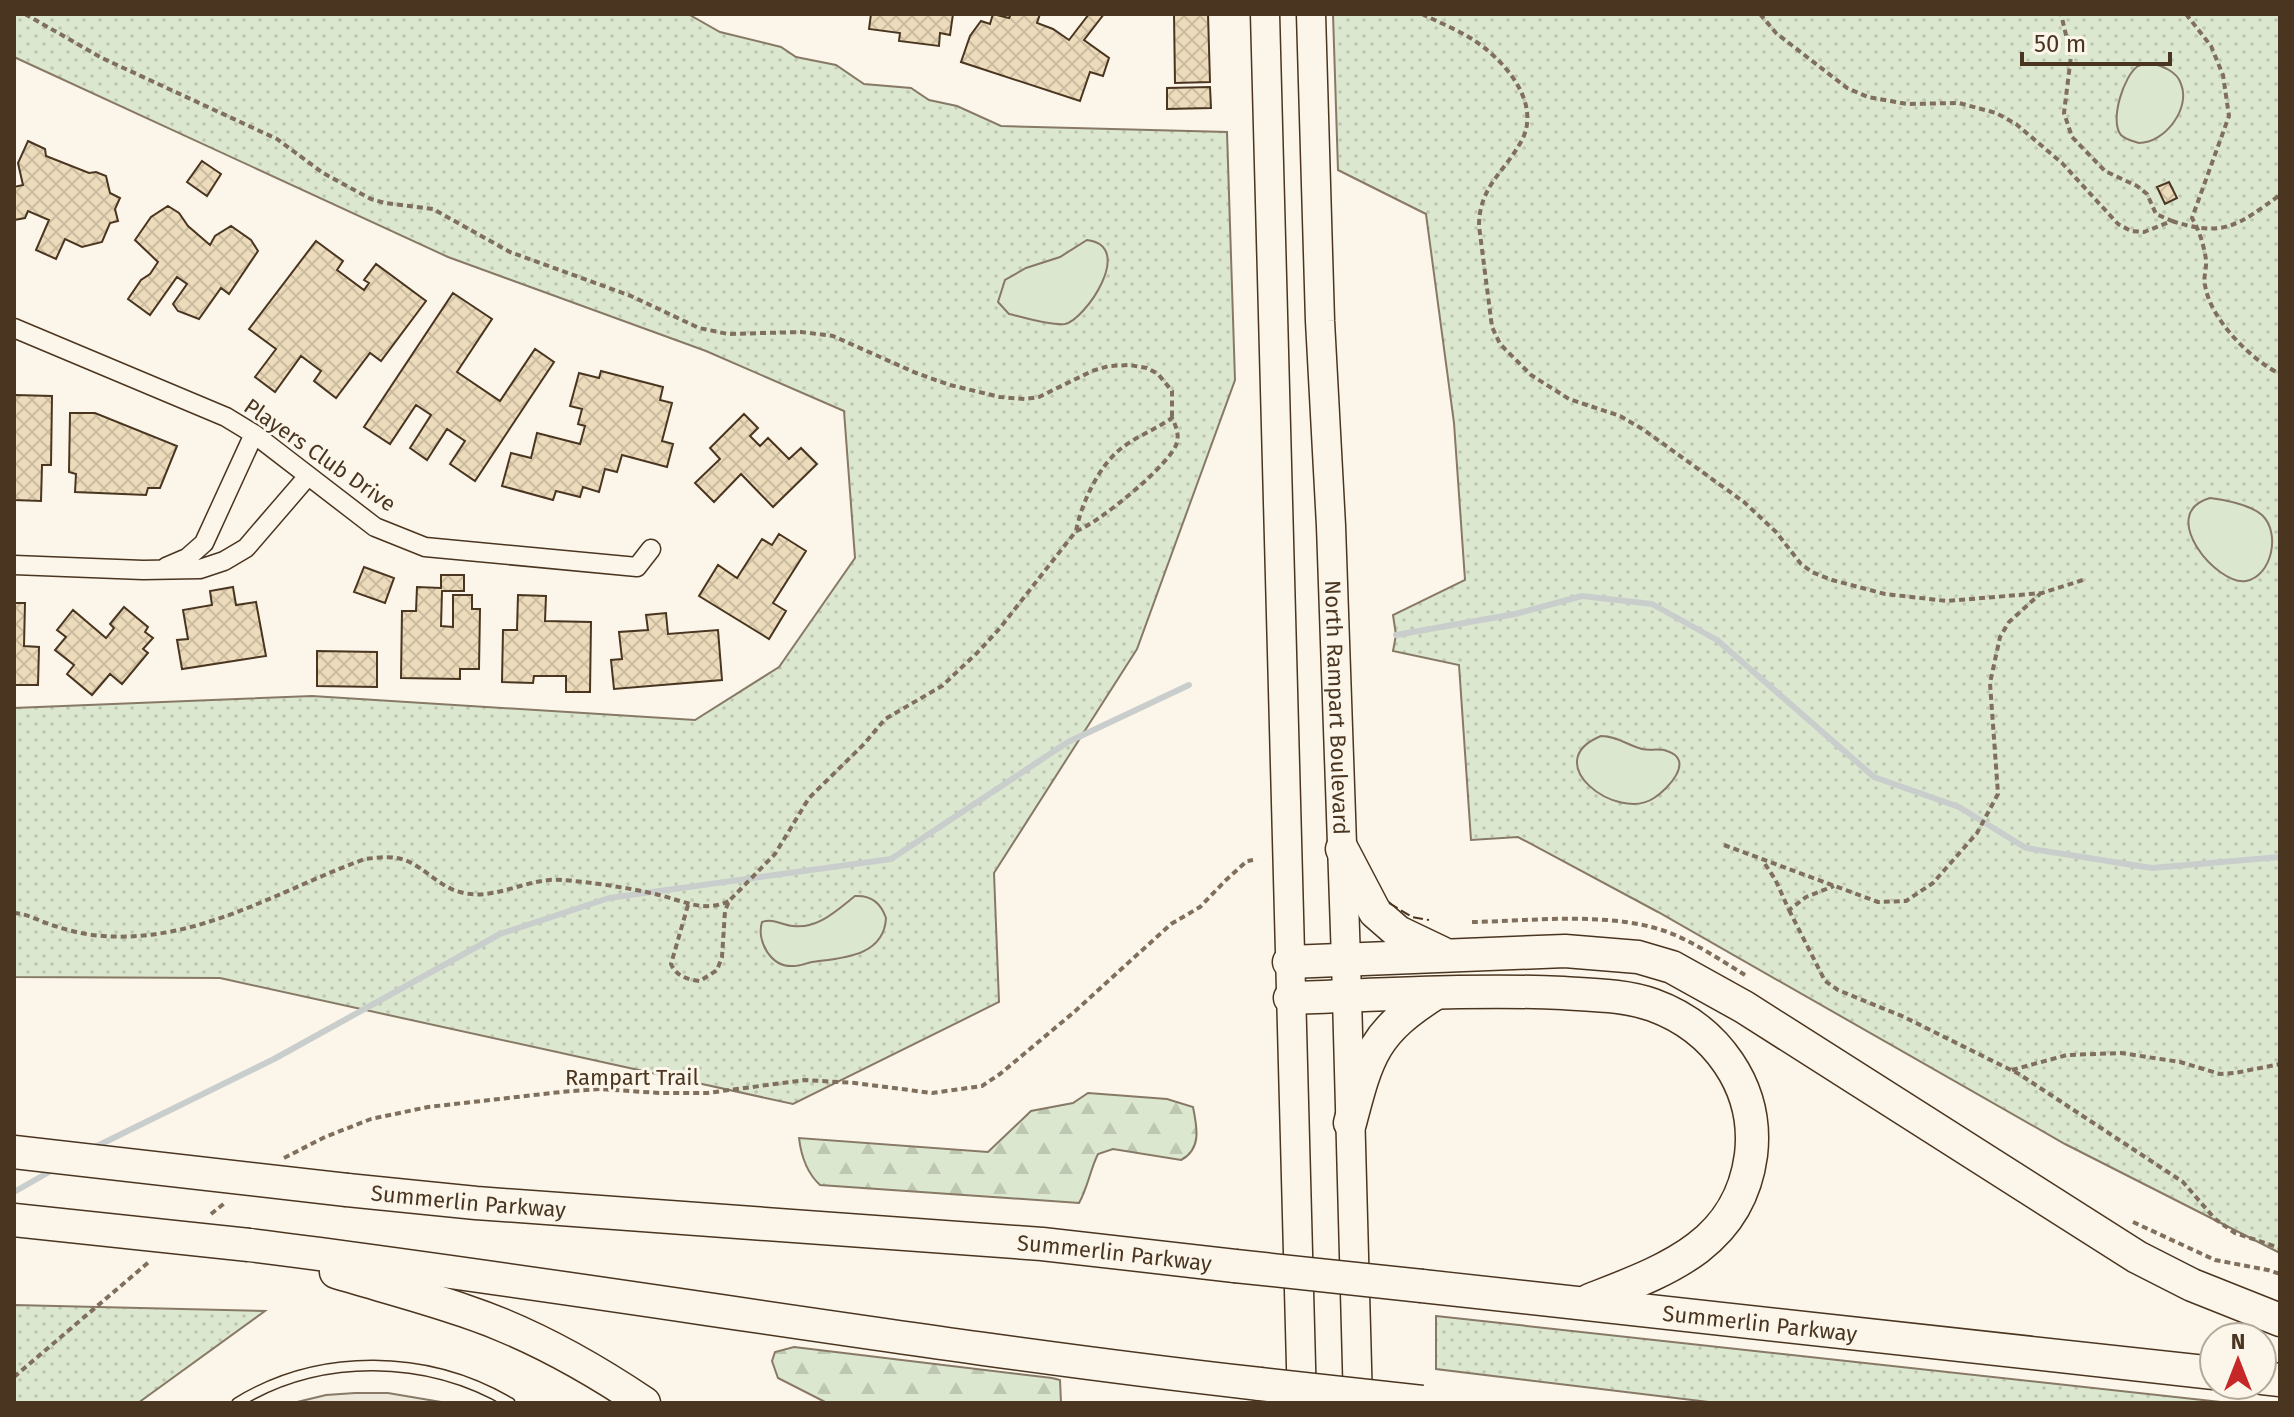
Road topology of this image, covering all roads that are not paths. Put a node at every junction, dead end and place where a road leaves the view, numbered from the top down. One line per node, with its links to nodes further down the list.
1 (1265, 14): 12 (main road)
2 (1311, 14): 9 (main road, North Rampart Boulevard)
3 (14, 328): 4 (street, Players Club Drive)
4 (254, 434): 5 (street, Players Club Drive); 8 (street)
5 (308, 476): 6 (street, Players Club Drive); 8 (street)
6 (651, 549)
7 (14, 565): 8 (street)
8 (143, 570)
9 (1342, 849): 10 (highway); 11 (main road, North Rampart Boulevard)
10 (1445, 955): 11 (highway); 21 (highway)
11 (1346, 960): 12 (highway); 14 (main road, North Rampart Boulevard)
12 (1289, 962): 15 (main road)
13 (1436, 993): 14 (highway); 16 (highway); 20 (highway)
14 (1347, 996): 15 (highway); 16 (main road, North Rampart Boulevard)
15 (1290, 998): 27 (main road)
16 (1350, 1123): 28 (main road, North Rampart Boulevard)
17 (14, 1152): 20 (highway, Summerlin Parkway, bridge)
18 (14, 1220): 19 (highway, bridge)
19 (249, 1245): 23 (highway, bridge); 26 (highway)
20 (1583, 1302): 22 (highway, Summerlin Parkway)
21 (2280, 1320)
22 (2198, 1371)
23 (1422, 1402): 29 (highway)
24 (237, 1403): 25 (lane)
25 (510, 1403)
26 (644, 1403)
27 (1302, 1403)
28 (1358, 1403)
29 (1429, 1403)

